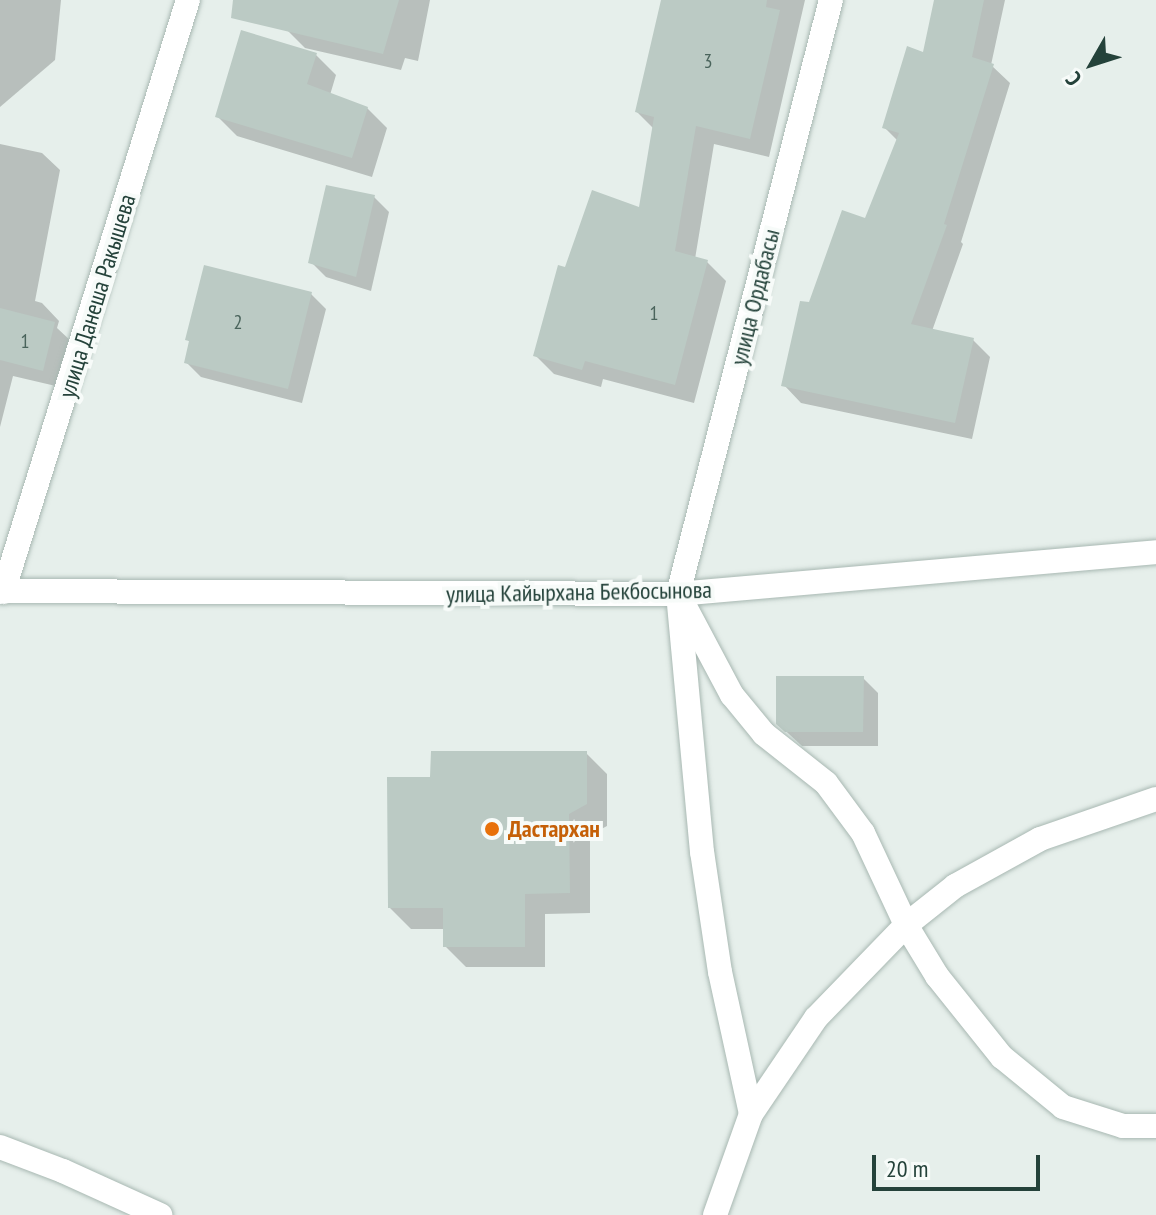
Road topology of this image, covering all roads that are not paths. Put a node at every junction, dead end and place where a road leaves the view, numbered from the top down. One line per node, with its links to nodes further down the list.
1 (188, 0): 4 (street, улица Данеша Ракышева)
2 (831, 0): 5 (street, улица Ордабасы)
3 (1156, 552): 5 (street, улица Кайырхана Бекбосынова)
4 (2, 592): 5 (street, улица Кайырхана Бекбосынова)
5 (678, 594): 7 (street); 8 (street, улица Ордабасы)
6 (1156, 799): 7 (street)
7 (906, 925): 8 (street); 9 (street)
8 (751, 1114): 12 (street)
9 (1156, 1126)
10 (0, 1147): 11 (street)
11 (160, 1215)
12 (715, 1215)

